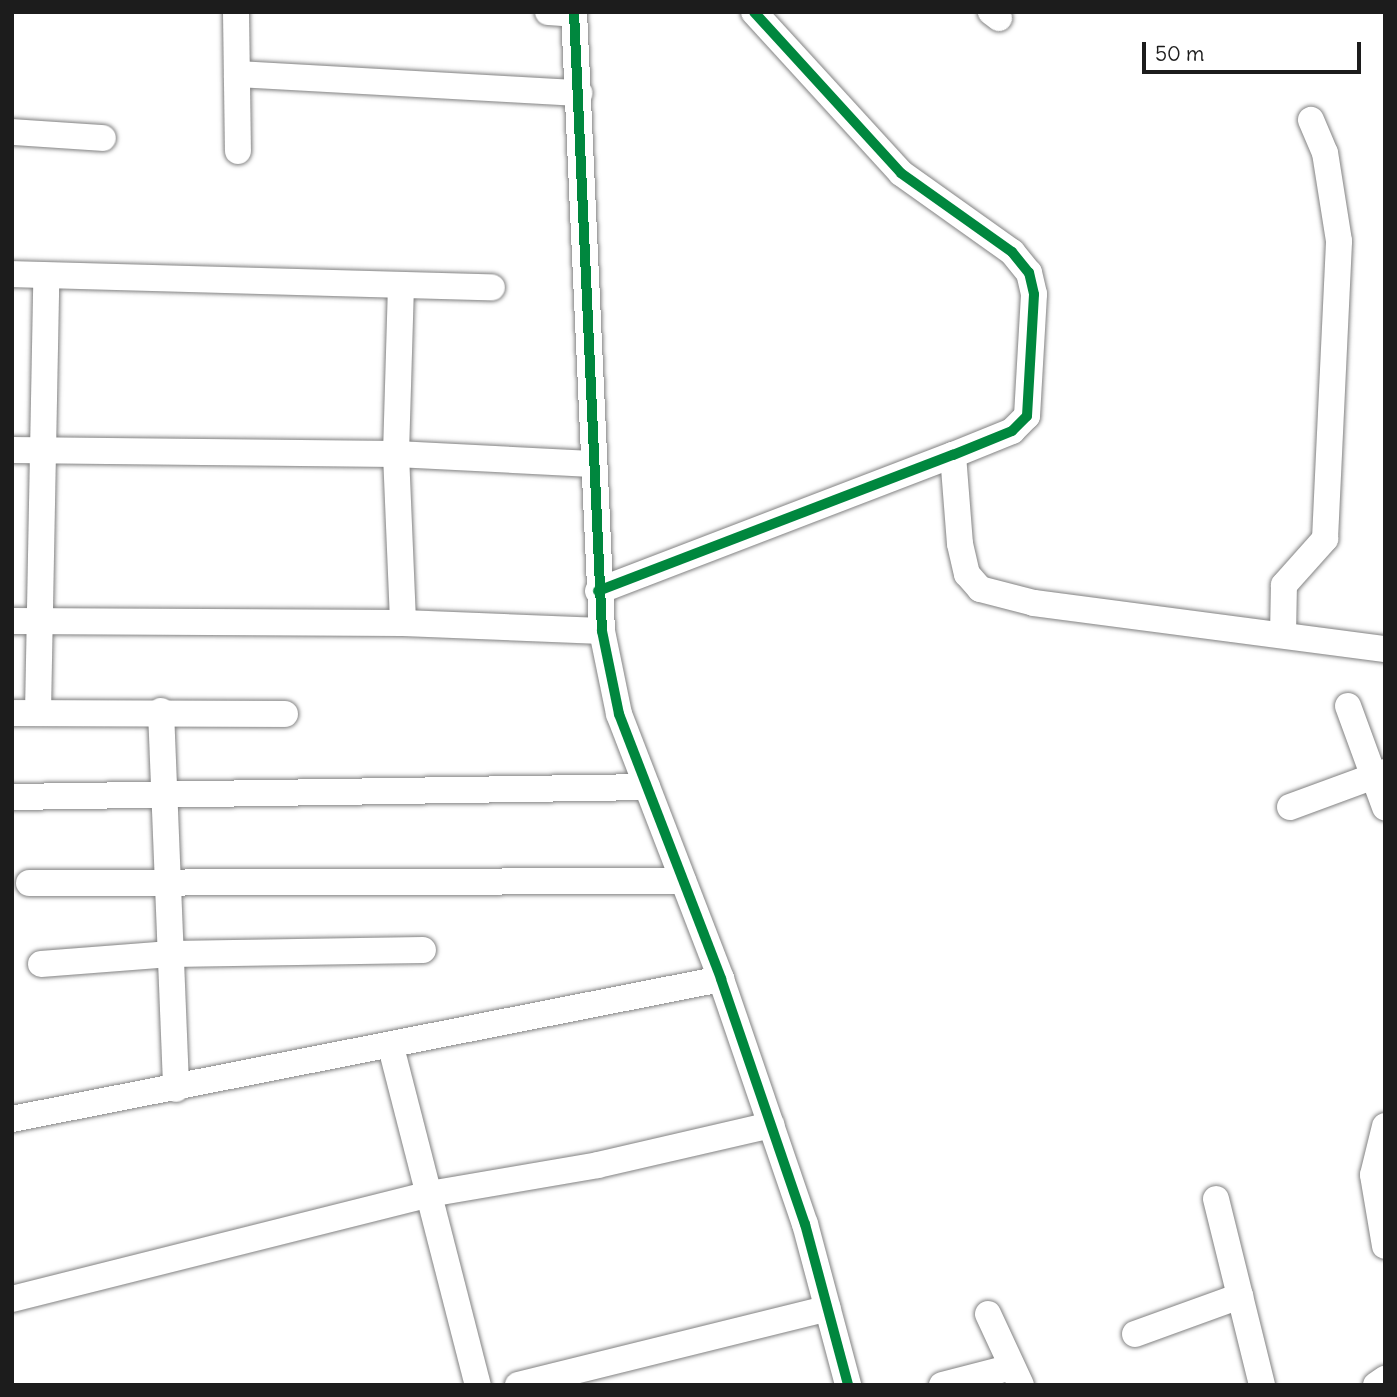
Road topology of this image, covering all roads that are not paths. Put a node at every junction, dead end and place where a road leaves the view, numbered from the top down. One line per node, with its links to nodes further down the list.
1 (236, 12): 4 (street)
2 (754, 12): 17 (street)
3 (565, 13): 5 (street)
4 (237, 74): 5 (street); 9 (street)
5 (579, 93): 18 (street)
6 (1311, 120): 24 (street)
7 (12, 132): 8 (street)
8 (103, 138)
9 (239, 151)
10 (12, 274): 11 (street)
11 (47, 276): 12 (street); 14 (street)
12 (401, 285): 13 (street); 16 (street)
13 (492, 288)
14 (43, 449): 15 (street); 16 (street); 21 (street)
15 (12, 450)
16 (396, 454): 18 (street); 22 (street)
17 (953, 455): 19 (street); 24 (street)
18 (592, 464): 19 (street)
19 (598, 591): 23 (street)
20 (12, 621): 21 (street)
21 (44, 621): 22 (street); 28 (street)
22 (403, 623): 23 (street)
23 (602, 631): 31 (street)
24 (1283, 635): 25 (street)
25 (1385, 649)
26 (1348, 706): 30 (street)
27 (161, 711): 28 (street); 29 (street); 32 (street)
28 (25, 712)
29 (285, 714)
30 (1379, 774): 34 (street); 35 (street)
31 (646, 787): 32 (street); 37 (street)
32 (164, 794): 33 (street); 36 (street)
33 (12, 797)
34 (1290, 807)
35 (1385, 807)
36 (168, 881): 37 (street); 38 (street); 40 (street)
37 (683, 881): 42 (street)
38 (29, 883)
39 (423, 950): 40 (street)
40 (171, 954): 41 (street); 44 (street)
41 (41, 964)
42 (721, 979): 43 (street); 46 (street)
43 (391, 1047): 44 (street); 48 (street)
44 (176, 1089): 45 (street)
45 (12, 1119)
46 (771, 1125): 48 (street); 53 (street)
47 (1385, 1126): 50 (street)
48 (429, 1194): 52 (street); 58 (street)
49 (1216, 1199): 51 (street)
50 (1385, 1246)
51 (1240, 1296): 55 (street); 62 (street)
52 (12, 1299)
53 (828, 1308): 59 (street); 60 (street)
54 (988, 1314): 56 (street)
55 (1135, 1334)
56 (1017, 1376): 61 (street)
57 (1385, 1379): 63 (street)
58 (478, 1385)
59 (518, 1385)
60 (848, 1385)
61 (943, 1385)
62 (1262, 1385)
63 (1376, 1385)

